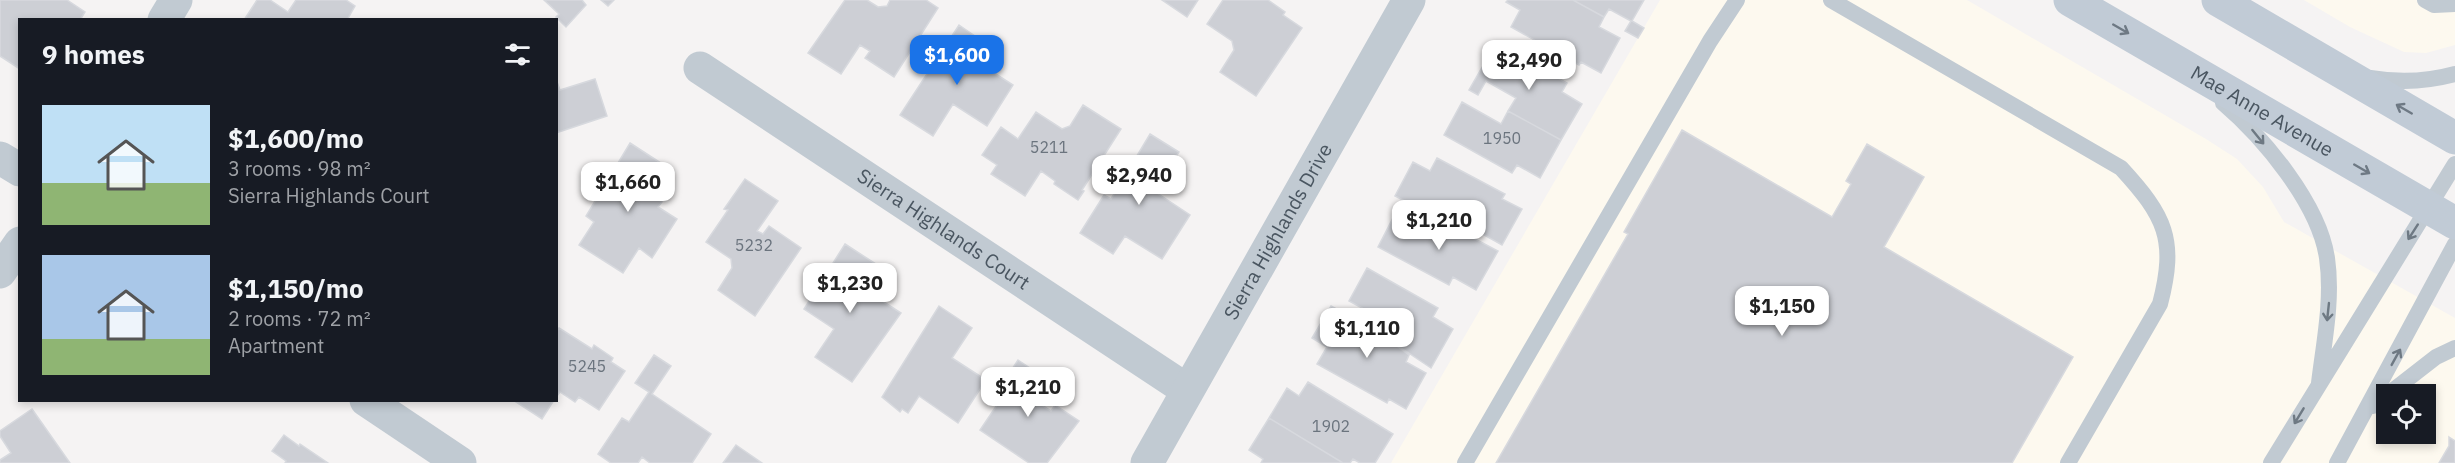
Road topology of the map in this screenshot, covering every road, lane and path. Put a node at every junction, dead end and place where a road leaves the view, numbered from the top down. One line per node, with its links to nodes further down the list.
1 (176, 0): 9 (street)
2 (1409, 0): 24 (street, Sierra Highlands Drive)
3 (1737, 0): 29 (lane)
4 (1831, 0): 30 (lane)
5 (2070, 0): 10 (main road, Mae Anne Avenue, one-way to 10)
6 (2217, 0): 12 (main road)
7 (2425, 0): 8 (lane)
8 (2455, 4)
9 (165, 18)
10 (2168, 56): 18 (main road, Mae Anne Avenue, one-way to 18); 23 (lane, one-way to 23)
11 (700, 68): 24 (street, Sierra Highlands Court)
12 (2343, 73): 13 (lane); 14 (main road, one-way to 12)
13 (2455, 74)
14 (2455, 138)
15 (0, 158): 17 (street)
16 (2455, 165): 18 (lane)
17 (18, 169)
18 (2442, 215): 23 (lane, one-way to 23)
19 (2455, 244): 26 (lane, one-way to 19)
20 (18, 246): 21 (street)
21 (0, 272)
22 (2455, 348): 26 (lane)
23 (2319, 382): 31 (lane, one-way to 31)
24 (1187, 390): 28 (street, Sierra Highlands Drive)
25 (369, 402): 27 (street)
26 (2365, 412): 32 (lane)
27 (460, 463)
28 (1147, 463)
29 (1465, 463)
30 (2068, 463)
31 (2271, 463)
32 (2337, 463)

